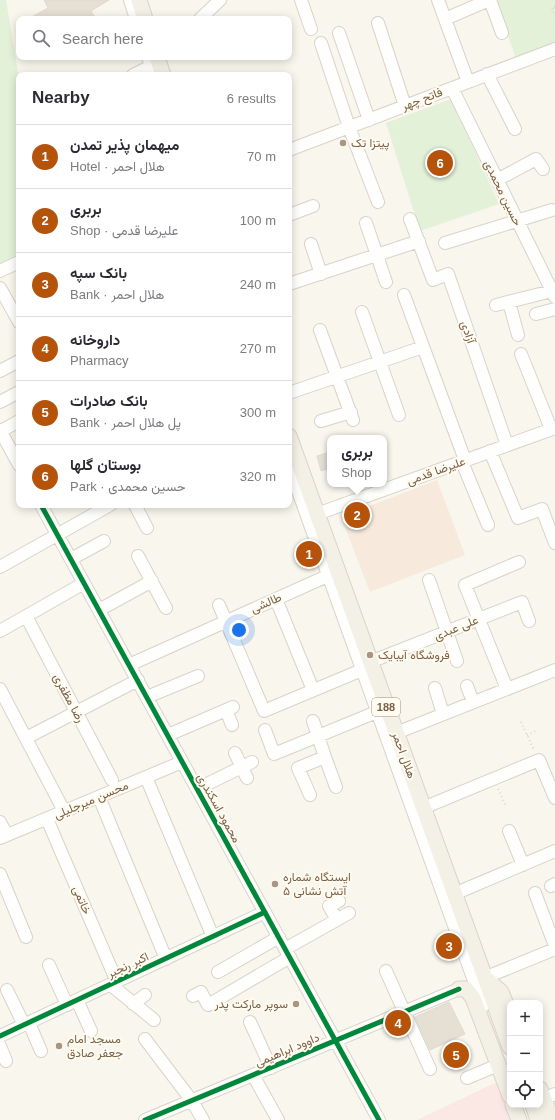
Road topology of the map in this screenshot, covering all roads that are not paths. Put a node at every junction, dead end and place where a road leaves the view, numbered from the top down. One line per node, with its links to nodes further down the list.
1 (130, 0): 7 (street)
2 (139, 0): 8 (main road)
3 (220, 0): 9 (street)
4 (301, 0): 12 (street)
5 (438, 0): 10 (street)
6 (490, 0): 10 (street); 14 (street)
7 (135, 16)
8 (144, 16)
9 (203, 16)
10 (445, 19): 21 (street)
11 (378, 23): 23 (street)
12 (311, 29)
13 (339, 33): 24 (street)
14 (502, 33)
15 (321, 43): 25 (street)
16 (554, 52): 20 (street, فاتح چهر)
17 (155, 62): 18 (street); 19 (main road)
18 (138, 72)
19 (161, 72)
20 (487, 74): 21 (street, فاتح چهر); 26 (street)
21 (468, 82): 22 (street, فاتح چهر)
22 (452, 88): 23 (street, فاتح چهر); 29 (street, حسین محمدی)
23 (405, 106): 24 (street, فاتح چهر)
24 (369, 120): 25 (street, فاتح چهر)
25 (349, 127): 27 (street, فاتح چهر); 30 (street)
26 (515, 129)
27 (292, 149)
28 (543, 169): 29 (street)
29 (497, 180): 35 (street, حسین محمدی)
30 (378, 202)
31 (313, 206): 33 (street)
32 (552, 210): 35 (street)
33 (292, 215)
34 (410, 219): 37 (street)
35 (517, 221): 38 (street); 47 (street, حسین محمدی)
36 (366, 223): 40 (street)
37 (418, 241): 40 (street); 72 (street, آزادی)
38 (445, 243)
39 (311, 244): 43 (street)
40 (377, 255): 43 (street); 44 (street)
41 (16, 263): 42 (street)
42 (0, 271)
43 (321, 274): 45 (street)
44 (386, 282)
45 (292, 283)
46 (0, 288): 54 (street)
47 (554, 294): 49 (street)
48 (404, 295): 57 (street)
49 (509, 302): 50 (street); 56 (street)
50 (496, 305)
51 (555, 309): 53 (street)
52 (362, 312): 59 (street)
53 (536, 314)
54 (16, 317)
55 (320, 330): 62 (street)
56 (518, 335)
57 (423, 347): 59 (street); 75 (street)
58 (521, 354): 69 (street)
59 (380, 362): 62 (street); 66 (street)
60 (16, 363): 61 (street)
61 (0, 371)
62 (338, 376): 63 (street); 67 (street)
63 (292, 391)
64 (16, 394): 65 (street)
65 (0, 402)
66 (400, 415)
67 (321, 421)
68 (16, 423): 70 (street)
69 (553, 428): 72 (street, علیرضا قدمی)
70 (0, 431): 74 (street)
71 (292, 444): 80 (main road, هلال احمر / 188)
72 (507, 445): 73 (street, علیرضا قدمی)
73 (490, 451): 75 (street, علیرضا قدمی); 85 (street)
74 (16, 456)
75 (463, 461): 80 (street, علیرضا قدمی); 81 (street)
76 (292, 473): 90 (street)
77 (43, 508): 83 (street, محمود اسکندری)
78 (105, 508): 83 (street)
79 (137, 508): 82 (street)
80 (317, 514): 90 (main road, هلال احمر / 188)
81 (488, 525)
82 (147, 528)
83 (58, 535): 87 (street, محمود اسکندری); 89 (street)
84 (104, 541): 87 (street)
85 (555, 543)
86 (138, 556): 92 (street)
87 (71, 559): 93 (street, محمود اسکندری)
88 (519, 562): 99 (street)
89 (0, 567)
90 (333, 573): 94 (street, طالشی); 106 (main road, هلال احمر / 188)
91 (429, 580): 103 (street)
92 (152, 581): 96 (street); 97 (street)
93 (84, 583): 97 (street, محمود اسکندری); 98 (street)
94 (276, 599): 100 (street, طالشی); 114 (street)
95 (219, 605): 100 (street)
96 (166, 608)
97 (99, 610): 105 (street, محمود اسکندری)
98 (26, 616): 102 (street); 118 (street, رضا مظفری)
99 (479, 619): 101 (street, علی عبدی); 103 (street, علی عبدی); 113 (street)
100 (226, 621): 105 (street, طالشی); 114 (street, علی عبدی)
101 (529, 621)
102 (1, 628)
103 (448, 632): 104 (street); 106 (street, علی عبدی)
104 (457, 661)
105 (129, 665): 109 (street, محمود اسکندری)
106 (368, 666): 114 (street, علی عبدی); 117 (main road, هلال احمر / 188)
107 (555, 670): 113 (street)
108 (198, 676): 115 (street)
109 (138, 680): 115 (street, محمود اسکندری); 118 (street)
110 (467, 686): 116 (street)
111 (435, 688): 119 (street)
112 (0, 689): 126 (street)
113 (507, 689): 116 (street)
114 (313, 690)
115 (147, 697): 124 (street, محمود اسکندری)
116 (473, 702): 119 (street)
117 (382, 710): 123 (main road, هلال احمر / 188); 125 (street); 172 (street)
118 (76, 712): 126 (street); 133 (street, رضا مظفری)
119 (443, 714): 123 (street)
120 (313, 721): 125 (street)
121 (232, 725): 124 (street)
122 (265, 730): 125 (street)
123 (396, 733): 139 (main road, هلال احمر / 188)
124 (168, 735): 129 (street, محمود اسکندری)
125 (318, 735): 128 (street)
126 (26, 738): 140 (street)
127 (235, 753): 130 (street)
128 (325, 757): 134 (street); 136 (street)
129 (182, 762): 131 (street, محسن میرجلیلی); 135 (street, محمود اسکندری)
130 (247, 764): 132 (street); 135 (street)
131 (146, 777): 137 (street, محسن میرجلیلی); 155 (street)
132 (247, 778)
133 (112, 780)
134 (336, 787)
135 (197, 789): 151 (street, محمود اسکندری)
136 (310, 795)
137 (99, 797): 140 (street, محسن میرجلیلی); 159 (street)
138 (555, 798): 139 (street)
139 (423, 808): 149 (main road, هلال احمر / 188)
140 (64, 811): 141 (street, محسن میرجلیلی)
141 (47, 819): 144 (street, محسن میرجلیلی); 164 (street, خاتمی)
142 (0, 822): 144 (street)
143 (509, 831): 146 (street)
144 (4, 837)
145 (555, 851): 146 (street)
146 (523, 864): 149 (street)
147 (0, 874): 154 (street)
148 (535, 893): 157 (street)
149 (454, 894): 163 (main road, هلال احمر / 188)
150 (339, 901): 153 (street)
151 (265, 912): 155 (street, اکبر رنجبر); 156 (street, محمود اسکندری)
152 (349, 913): 153 (street)
153 (337, 920): 158 (street)
154 (26, 937)
155 (213, 937): 159 (street, اکبر رنجبر)
156 (279, 937): 158 (street, محمود اسکندری); 162 (street)
157 (555, 948): 163 (street)
158 (288, 953): 168 (street); 181 (street, محمود اسکندری)
159 (166, 959): 164 (street, اکبر رنجبر)
160 (49, 965): 169 (street)
161 (386, 971): 173 (street)
162 (218, 972)
163 (484, 978): 171 (main road); 172 (main road, هلال احمر)
164 (114, 983): 169 (street, اکبر رنجبر); 170 (street)
165 (459, 989): 173 (street, داوود ابراهیمی); 185 (main road)
166 (7, 990): 176 (street)
167 (145, 995): 170 (street)
168 (193, 996)
169 (72, 1002): 176 (street, اکبر رنجبر); 177 (street)
170 (134, 1004): 174 (street)
171 (507, 1007)
172 (490, 1009): 180 (main road, هلال احمر); 188 (street)
173 (404, 1012): 181 (street, داوود ابراهیمی); 187 (street)
174 (154, 1020)
175 (250, 1022): 186 (street)
176 (26, 1024): 178 (street, اکبر رنجبر); 183 (street)
177 (91, 1030)
178 (0, 1036)
179 (145, 1039): 193 (street)
180 (507, 1040)
181 (336, 1041): 186 (street, داوود ابراهیمی); 200 (street, محمود اسکندری)
182 (0, 1046): 184 (street)
183 (41, 1052)
184 (6, 1061)
185 (498, 1065): 190 (street); 191 (main road)
186 (271, 1068): 189 (street, داوود ابراهیمی)
187 (430, 1069)
188 (508, 1072)
189 (253, 1075): 193 (street, داوود ابراهیمی); 199 (street)
190 (467, 1078)
191 (507, 1088)
192 (543, 1097): 204 (main road)
193 (192, 1101): 197 (street, داوود ابراهیمی); 198 (street)
194 (514, 1108): 201 (main road)
195 (521, 1108): 202 (street)
196 (541, 1108): 203 (main road)
197 (146, 1120)
198 (203, 1120)
199 (278, 1120)
200 (380, 1120)
201 (519, 1120)
202 (526, 1120)
203 (538, 1120)
204 (552, 1120)

